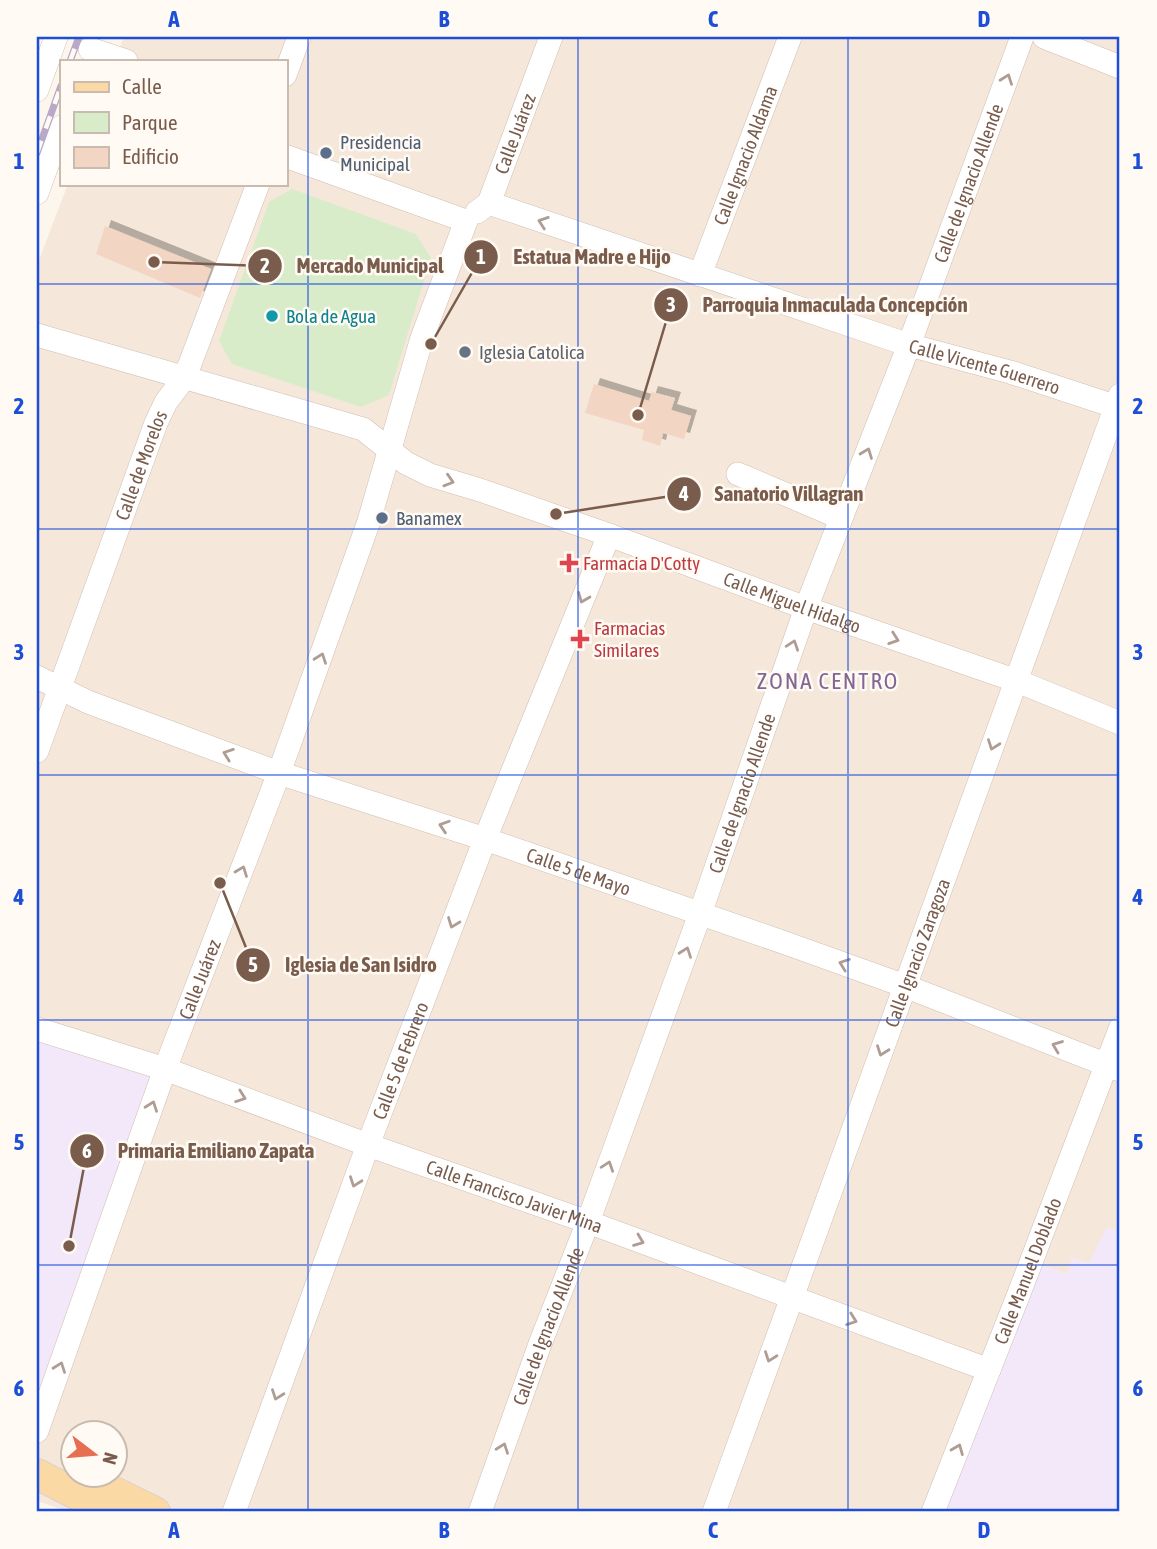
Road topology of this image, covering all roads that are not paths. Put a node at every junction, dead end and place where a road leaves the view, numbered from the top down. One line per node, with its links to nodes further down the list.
1 (56, 37): 11 (street)
2 (299, 37): 10 (street)
3 (551, 37): 16 (street, Calle Juárez)
4 (790, 37): 18 (street, Calle Ignacio Aldama)
5 (1022, 37): 20 (street, Calle de Ignacio Allende, one-way to 5)
6 (1044, 37): 9 (street)
7 (90, 49): 8 (street)
8 (123, 60)
9 (1120, 66)
10 (287, 70)
11 (37, 90)
12 (60, 130): 15 (street)
13 (287, 157): 17 (street)
14 (257, 186): 21 (street, Calle de Morelos)
15 (37, 193)
16 (489, 203): 17 (street); 18 (street, Calle Vicente Guerrero, one-way to 16)
17 (466, 220): 23 (street, Calle Juárez)
18 (700, 275): 20 (street, Calle Vicente Guerrero)
19 (37, 335): 21 (street)
20 (909, 345): 22 (street, Calle Vicente Guerrero); 25 (street, Calle de Ignacio Allende, one-way to 20)
21 (185, 377): 23 (street, Calle Miguel Hidalgo); 30 (street, Calle de Morelos)
22 (1119, 403): 29 (street, Calle Ignacio Zaragoza)
23 (389, 450): 26 (street, Calle Miguel Hidalgo, one-way to 26); 33 (street, Calle Juárez, one-way to 23)
24 (738, 474): 25 (street)
25 (841, 518): 27 (street, Calle de Ignacio Allende)
26 (609, 535): 27 (street, Calle Miguel Hidalgo); 34 (street, Calle 5 de Febrero, one-way to 34)
27 (806, 608): 29 (street, Calle Miguel Hidalgo, one-way to 29); 35 (street, Calle de Ignacio Allende, one-way to 27)
28 (37, 677): 30 (street, Calle 5 de Mayo)
29 (1017, 681): 31 (street, Calle Miguel Hidalgo); 36 (street, Calle Ignacio Zaragoza, one-way to 36)
30 (58, 688): 32 (street, Calle de Morelos); 33 (street, Calle 5 de Mayo, one-way to 30)
31 (1120, 723)
32 (37, 751)
33 (279, 773): 34 (street, Calle 5 de Mayo, one-way to 33); 40 (street, Calle Juárez, one-way to 33)
34 (485, 839): 35 (street, Calle 5 de Mayo); 41 (street, Calle 5 de Febrero, one-way to 41)
35 (700, 914): 36 (street, Calle 5 de Mayo, one-way to 35); 42 (street, Calle de Ignacio Allende, one-way to 35)
36 (905, 986): 39 (street, Calle 5 de Mayo, one-way to 36); 43 (street, Calle Ignacio Zaragoza, one-way to 43)
37 (37, 1028): 40 (street, Calle Francisco Javier Mina)
38 (1120, 1029): 39 (street, Calle Manuel Doblado)
39 (1113, 1068): 44 (street, Calle Manuel Doblado)
40 (165, 1069): 41 (street, Calle Francisco Javier Mina, one-way to 41); 45 (street, Calle Juárez, one-way to 40)
41 (368, 1145): 42 (street, Calle Francisco Javier Mina); 52 (street, Calle 5 de Febrero, one-way to 52)
42 (588, 1222): 43 (street, Calle Francisco Javier Mina, one-way to 43); 53 (street, Calle de Ignacio Allende, one-way to 42)
43 (791, 1298): 44 (street, Calle Francisco Javier Mina, one-way to 44); 54 (street, Calle Ignacio Zaragoza, one-way to 54)
44 (989, 1370): 55 (street, Calle Manuel Doblado, one-way to 44)
45 (37, 1431)
46 (37, 1453): 47 (main road)
47 (60, 1464)
48 (37, 1474): 50 (main road)
49 (112, 1490): 51 (main road)
50 (111, 1512)
51 (155, 1512)
52 (234, 1512)
53 (480, 1512)
54 (714, 1512)
55 (933, 1512)

